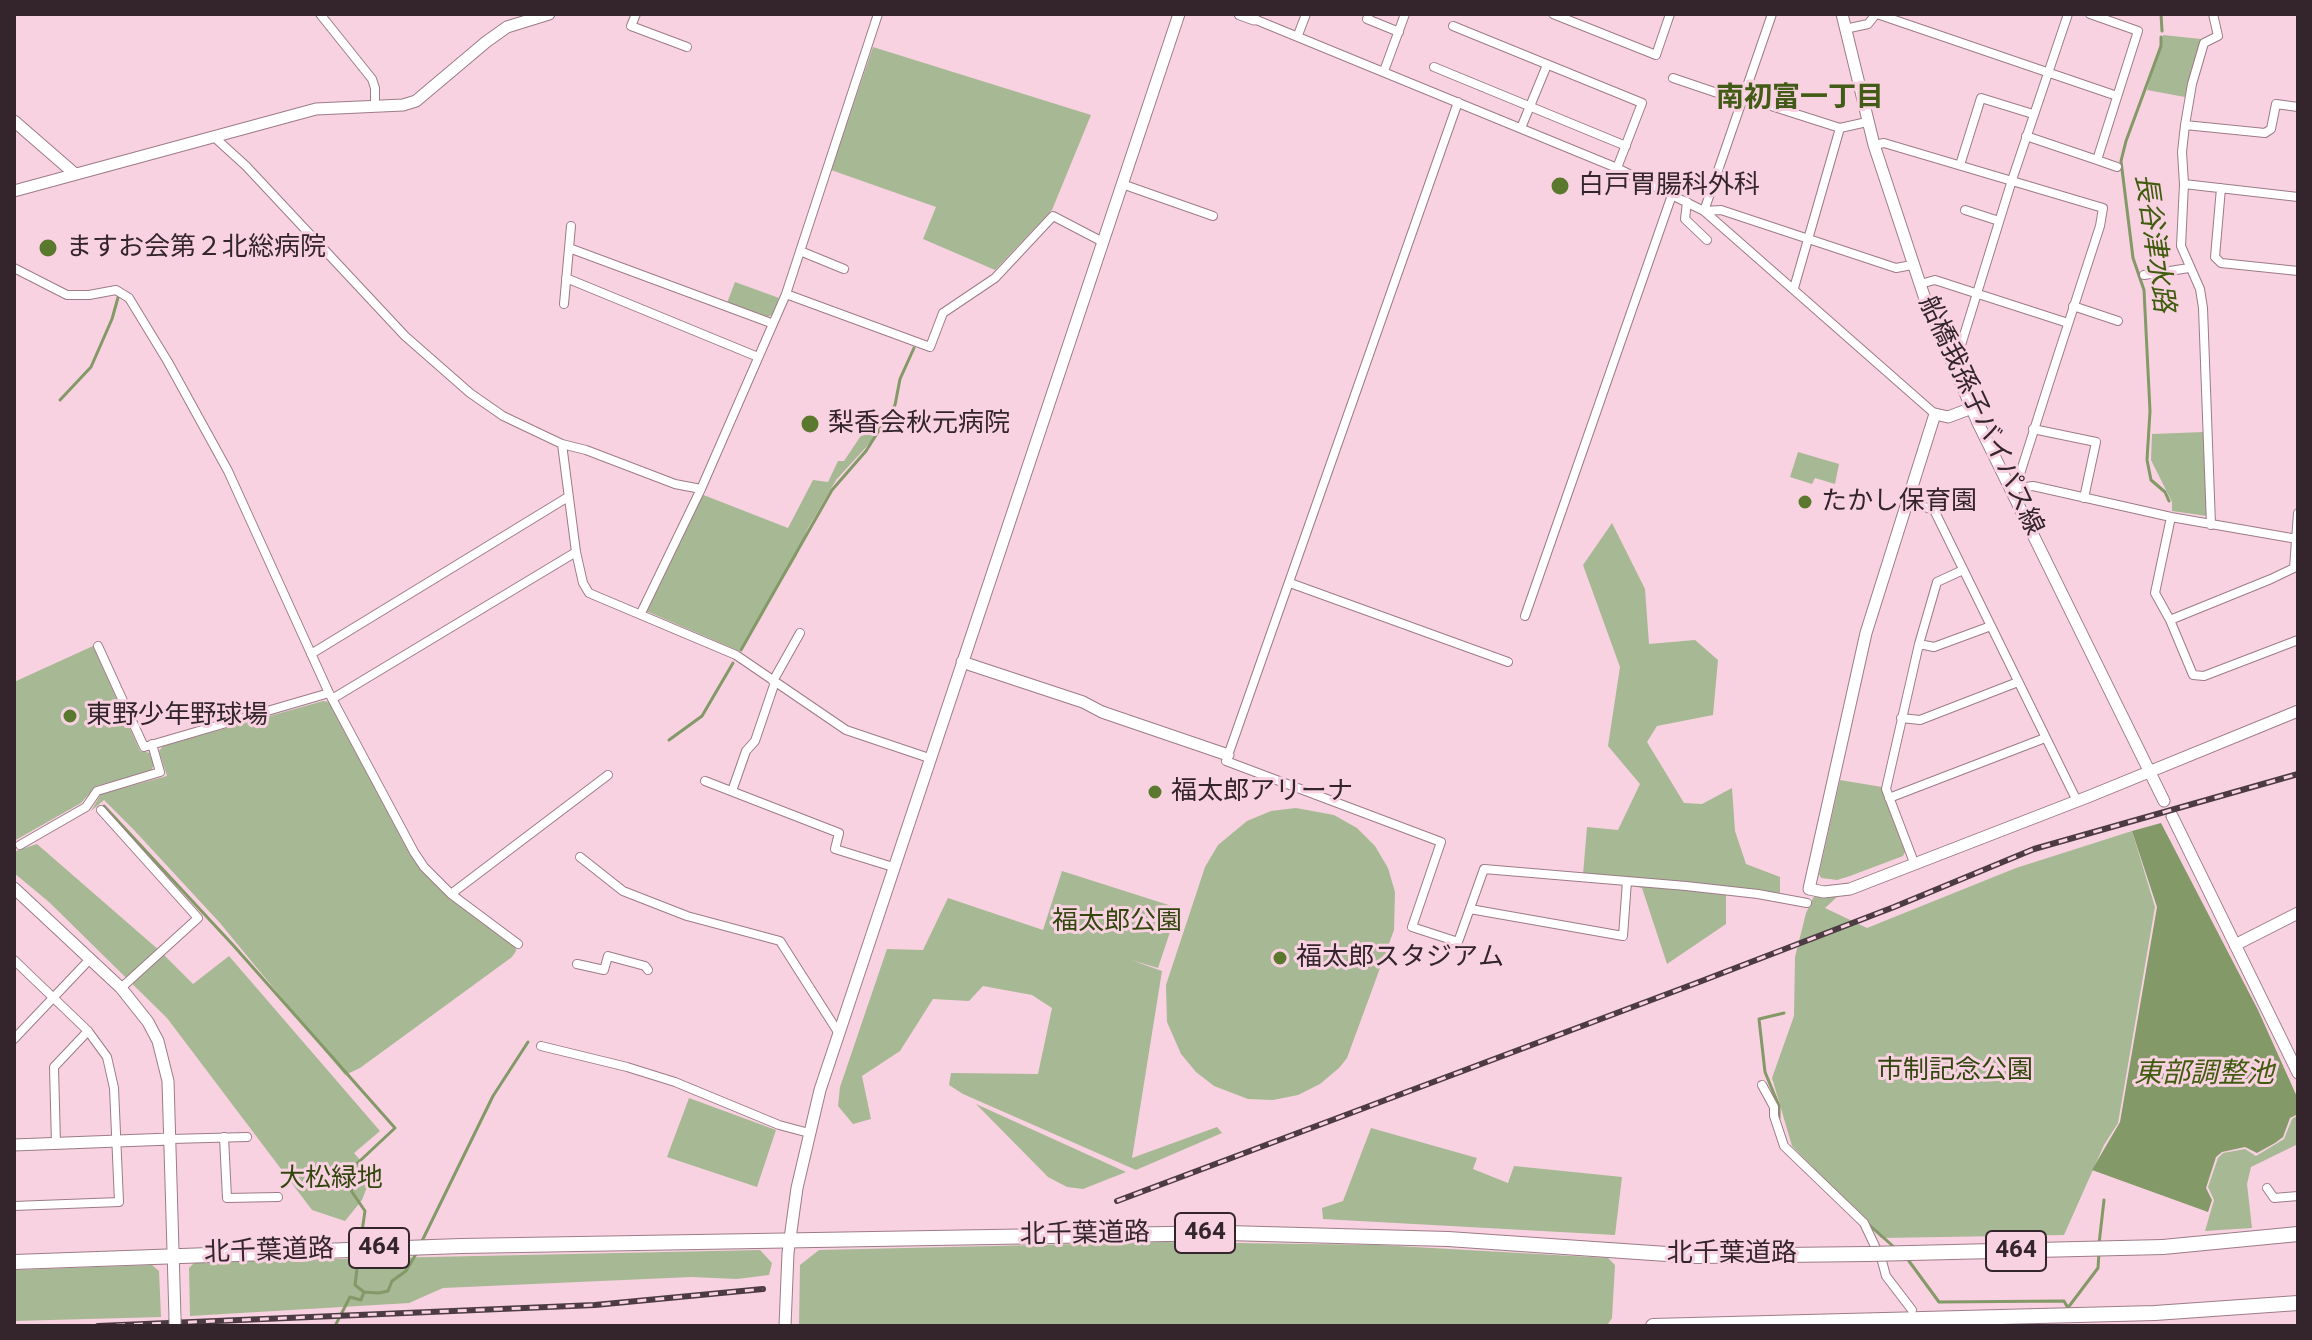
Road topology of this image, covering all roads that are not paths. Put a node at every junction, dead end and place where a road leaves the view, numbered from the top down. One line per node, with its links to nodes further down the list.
1 (320, 14): 34 (street)
2 (549, 14): 34 (street)
3 (636, 14): 25 (street)
4 (878, 14): 69 (street)
5 (1179, 14): 53 (street)
6 (1240, 14): 19 (street)
7 (1306, 14): 24 (street)
8 (1369, 14): 23 (street)
9 (1405, 14): 23 (street)
10 (1553, 14): 11 (street)
11 (1670, 14)
12 (1772, 14): 32 (street)
13 (1842, 14): 22 (street, 船橋我孫子バイパス線)
14 (1876, 14): 22 (street); 29 (street)
15 (2068, 14): 29 (street)
16 (2090, 14): 21 (street)
17 (2127, 14): 21 (street)
18 (2213, 14): 40 (street)
19 (1254, 19): 24 (street)
20 (1453, 26): 26 (street)
21 (2123, 26): 31 (street)
22 (1845, 29): 39 (street, 船橋我孫子バイパス線)
23 (1399, 32): 28 (street)
24 (1298, 35): 28 (street)
25 (687, 47)
26 (1547, 65): 35 (street); 46 (street)
27 (1434, 67): 35 (street)
28 (1384, 71): 33 (street)
29 (2049, 71): 31 (street); 37 (street)
30 (1673, 78): 32 (street)
31 (2117, 96): 47 (street)
32 (1743, 97): 42 (street); 61 (street)
33 (1458, 102): 41 (street); 103 (street)
34 (375, 106): 43 (street)
35 (1530, 106): 41 (street); 46 (street)
36 (2298, 107): 40 (street)
37 (2033, 114): 44 (street); 48 (street)
38 (14, 121): 51 (street)
39 (1867, 122): 42 (street); 45 (street, 船橋我孫子バイパス線)
40 (2185, 125): 54 (street)
41 (1521, 128): 50 (street)
42 (1840, 128): 65 (street)
43 (213, 136): 51 (street); 91 (street)
44 (2026, 136): 47 (street); 52 (street)
45 (1874, 145): 48 (street); 70 (street, 船橋我孫子バイパス線)
46 (1626, 146): 50 (street)
47 (2097, 160): 49 (street)
48 (1960, 165): 52 (street)
49 (2117, 167)
50 (1617, 168): 57 (street)
51 (75, 174): 56 (street)
52 (2012, 180): 63 (street); 82 (street)
53 (1122, 184): 62 (street); 67 (street)
54 (2184, 184): 55 (street); 72 (street)
55 (2221, 188): 58 (street); 74 (street)
56 (14, 191)
57 (1672, 195): 59 (street); 105 (street)
58 (2298, 197)
59 (1687, 202): 61 (street); 66 (street)
60 (1965, 210): 63 (street)
61 (1704, 211): 65 (street); 78 (street)
62 (1213, 216)
63 (1999, 221): 79 (street)
64 (571, 226): 68 (street)
65 (1808, 239): 70 (street); 78 (street)
66 (1707, 240)
67 (1101, 241): 80 (street); 113 (street)
68 (569, 248): 76 (street); 84 (street)
69 (800, 251): 73 (street); 80 (street)
70 (1912, 265): 77 (street, 船橋我孫子バイパス線)
71 (14, 268): 112 (street)
72 (2189, 268): 75 (street); 99 (street)
73 (844, 269)
74 (2298, 271)
75 (2144, 275)
76 (566, 278): 81 (street); 87 (street)
77 (1920, 284): 79 (street); 86 (street, 船橋我孫子バイパス線)
78 (1794, 288): 89 (street)
79 (1976, 293): 85 (street); 86 (street)
80 (786, 294): 84 (street)
81 (564, 304)
82 (2073, 306): 83 (street); 85 (street)
83 (2118, 321)
84 (771, 323): 87 (street)
85 (2068, 323): 90 (street)
86 (1947, 354): 88 (street, 船橋我孫子バイパス線)
87 (758, 357): 92 (street)
88 (1972, 408): 89 (street); 93 (street, 船橋我孫子バイパス線)
89 (1935, 414): 96 (street)
90 (2033, 429): 93 (street); 95 (street)
91 (562, 444): 92 (street); 94 (street)
92 (701, 489): 104 (street)
93 (2011, 489): 95 (street); 124 (street, 船橋我孫子バイパス線)
94 (568, 497): 101 (street); 112 (street)
95 (2084, 498): 98 (street)
96 (1906, 501): 102 (street); 139 (street)
97 (2298, 513): 100 (street)
98 (2171, 517): 99 (street); 106 (street)
99 (2211, 525): 100 (street)
100 (2297, 538): 106 (street)
101 (576, 552): 104 (street); 117 (street)
102 (1963, 570): 107 (street); 110 (street)
103 (1290, 583): 114 (street); 122 (street)
104 (641, 613): 115 (street)
105 (1525, 616)
106 (2170, 620): 109 (street)
107 (1991, 626): 110 (street); 116 (street)
108 (800, 633): 115 (street)
109 (2298, 640)
110 (1919, 644): 119 (street)
111 (98, 646): 121 (street)
112 (311, 654): 117 (street)
113 (962, 662): 122 (street); 123 (street)
114 (1508, 662)
115 (774, 682): 123 (street); 127 (street)
116 (2018, 682): 119 (street); 120 (street)
117 (331, 696): 121 (street); 140 (street)
118 (2298, 711): 124 (street)
119 (1901, 718): 128 (street)
120 (2045, 738): 128 (street); 129 (street)
121 (152, 744): 133 (street)
122 (1228, 755): 141 (street)
123 (929, 758): 136 (street)
124 (2149, 772): 129 (street); 130 (street, 船橋我孫子バイパス線)
125 (608, 775): 140 (street)
126 (705, 781): 127 (street)
127 (732, 791): 136 (street)
128 (1889, 798): 135 (street)
129 (2077, 801): 135 (street)
130 (2164, 801)
131 (101, 810): 149 (street)
132 (2172, 816): 144 (street)
133 (20, 845)
134 (580, 857): 152 (street)
135 (1915, 865): 139 (street)
136 (893, 867): 152 (street)
137 (1627, 881): 139 (street); 141 (street); 141 (street)
138 (14, 888): 145 (street)
139 (1809, 889)
140 (451, 894): 143 (street)
141 (1470, 909)
142 (2298, 913): 144 (street)
143 (518, 944)
144 (2235, 945): 155 (street)
145 (90, 959): 149 (street); 150 (street)
146 (14, 960): 150 (street)
147 (577, 964): 148 (street)
148 (648, 970)
149 (121, 988): 160 (street)
150 (54, 997): 151 (street); 153 (street)
151 (88, 1031): 161 (street); 162 (street)
152 (838, 1032): 157 (street)
153 (15, 1035)
154 (541, 1046): 157 (street)
155 (2298, 1073)
156 (1762, 1085): 173 (street)
157 (809, 1133): 169 (street)
158 (224, 1137): 159 (street); 160 (street); 166 (street)
159 (247, 1137)
160 (170, 1139): 161 (street); 170 (street)
161 (117, 1142): 162 (street); 167 (street)
162 (56, 1144): 163 (street)
163 (14, 1145)
164 (2267, 1188): 165 (street)
165 (2298, 1196)
166 (278, 1197)
167 (14, 1206)
168 (2298, 1234): 169 (highway, 北千葉道路 / 464, bridge)
169 (790, 1240): 170 (highway, 北千葉道路 / 464); 175 (street)
170 (173, 1255): 171 (highway, 北千葉道路 / 464); 174 (street)
171 (14, 1262)
172 (2298, 1303): 176 (highway)
173 (1912, 1310)
174 (175, 1326)
175 (785, 1326)
176 (1653, 1326)

